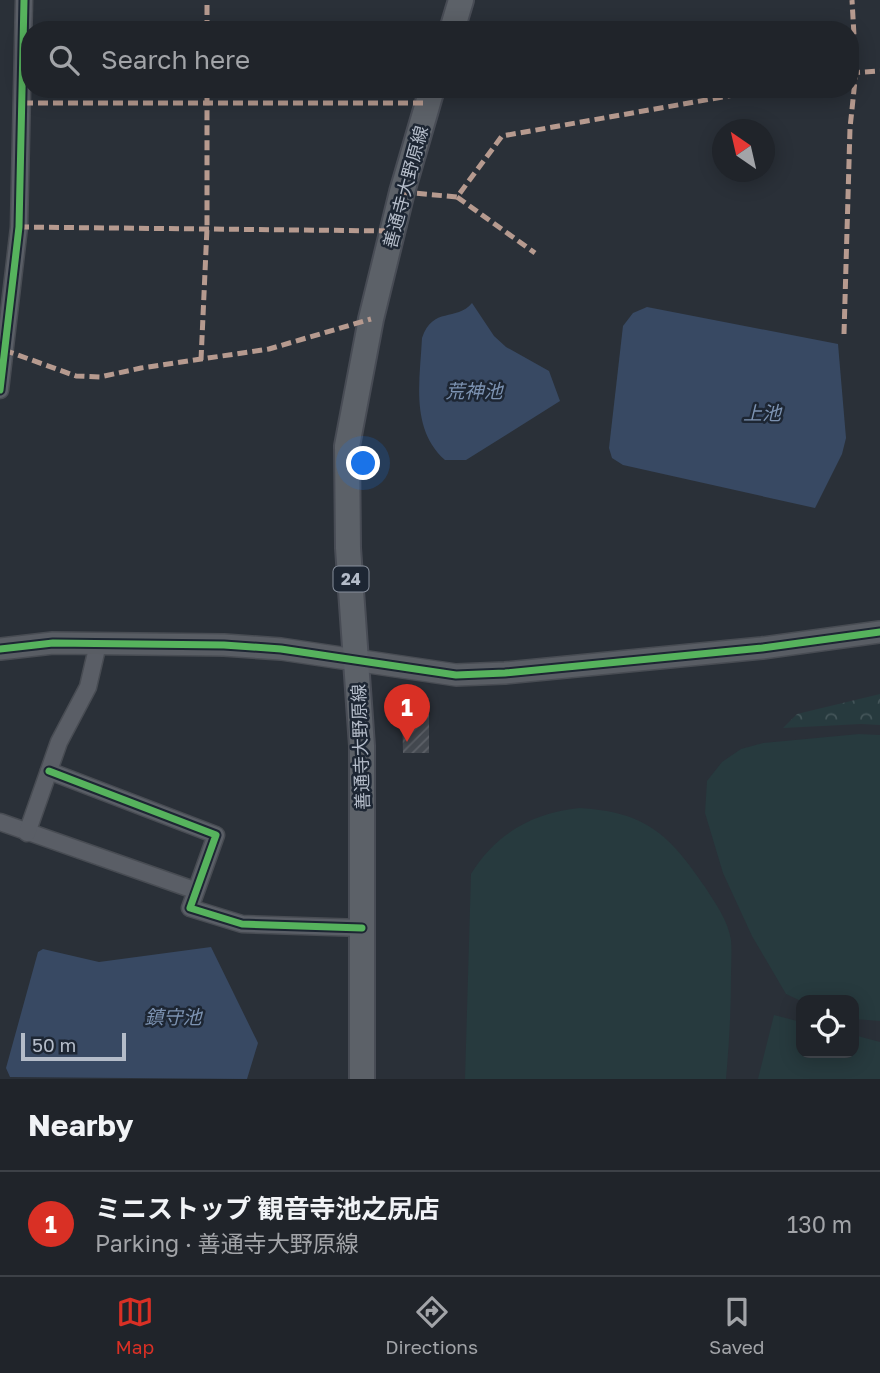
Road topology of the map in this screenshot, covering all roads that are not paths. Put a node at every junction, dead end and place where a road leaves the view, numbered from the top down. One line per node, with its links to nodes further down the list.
1 (24, 0): 3 (street)
2 (461, 0): 4 (main road)
3 (24, 21)
4 (455, 21)
5 (22, 98): 7 (street)
6 (429, 98): 11 (main road, 善通寺大野原線 / 24)
7 (0, 390)
8 (880, 632): 11 (street)
9 (98, 644): 10 (street); 11 (street); 12 (street)
10 (0, 649)
11 (356, 659): 16 (main road, 善通寺大野原線 / 24)
12 (48, 771): 14 (street); 15 (street)
13 (0, 822): 14 (street)
14 (27, 833): 15 (street)
15 (194, 890): 16 (street)
16 (362, 928): 17 (main road, 善通寺大野原線 / 24)
17 (362, 1079)

